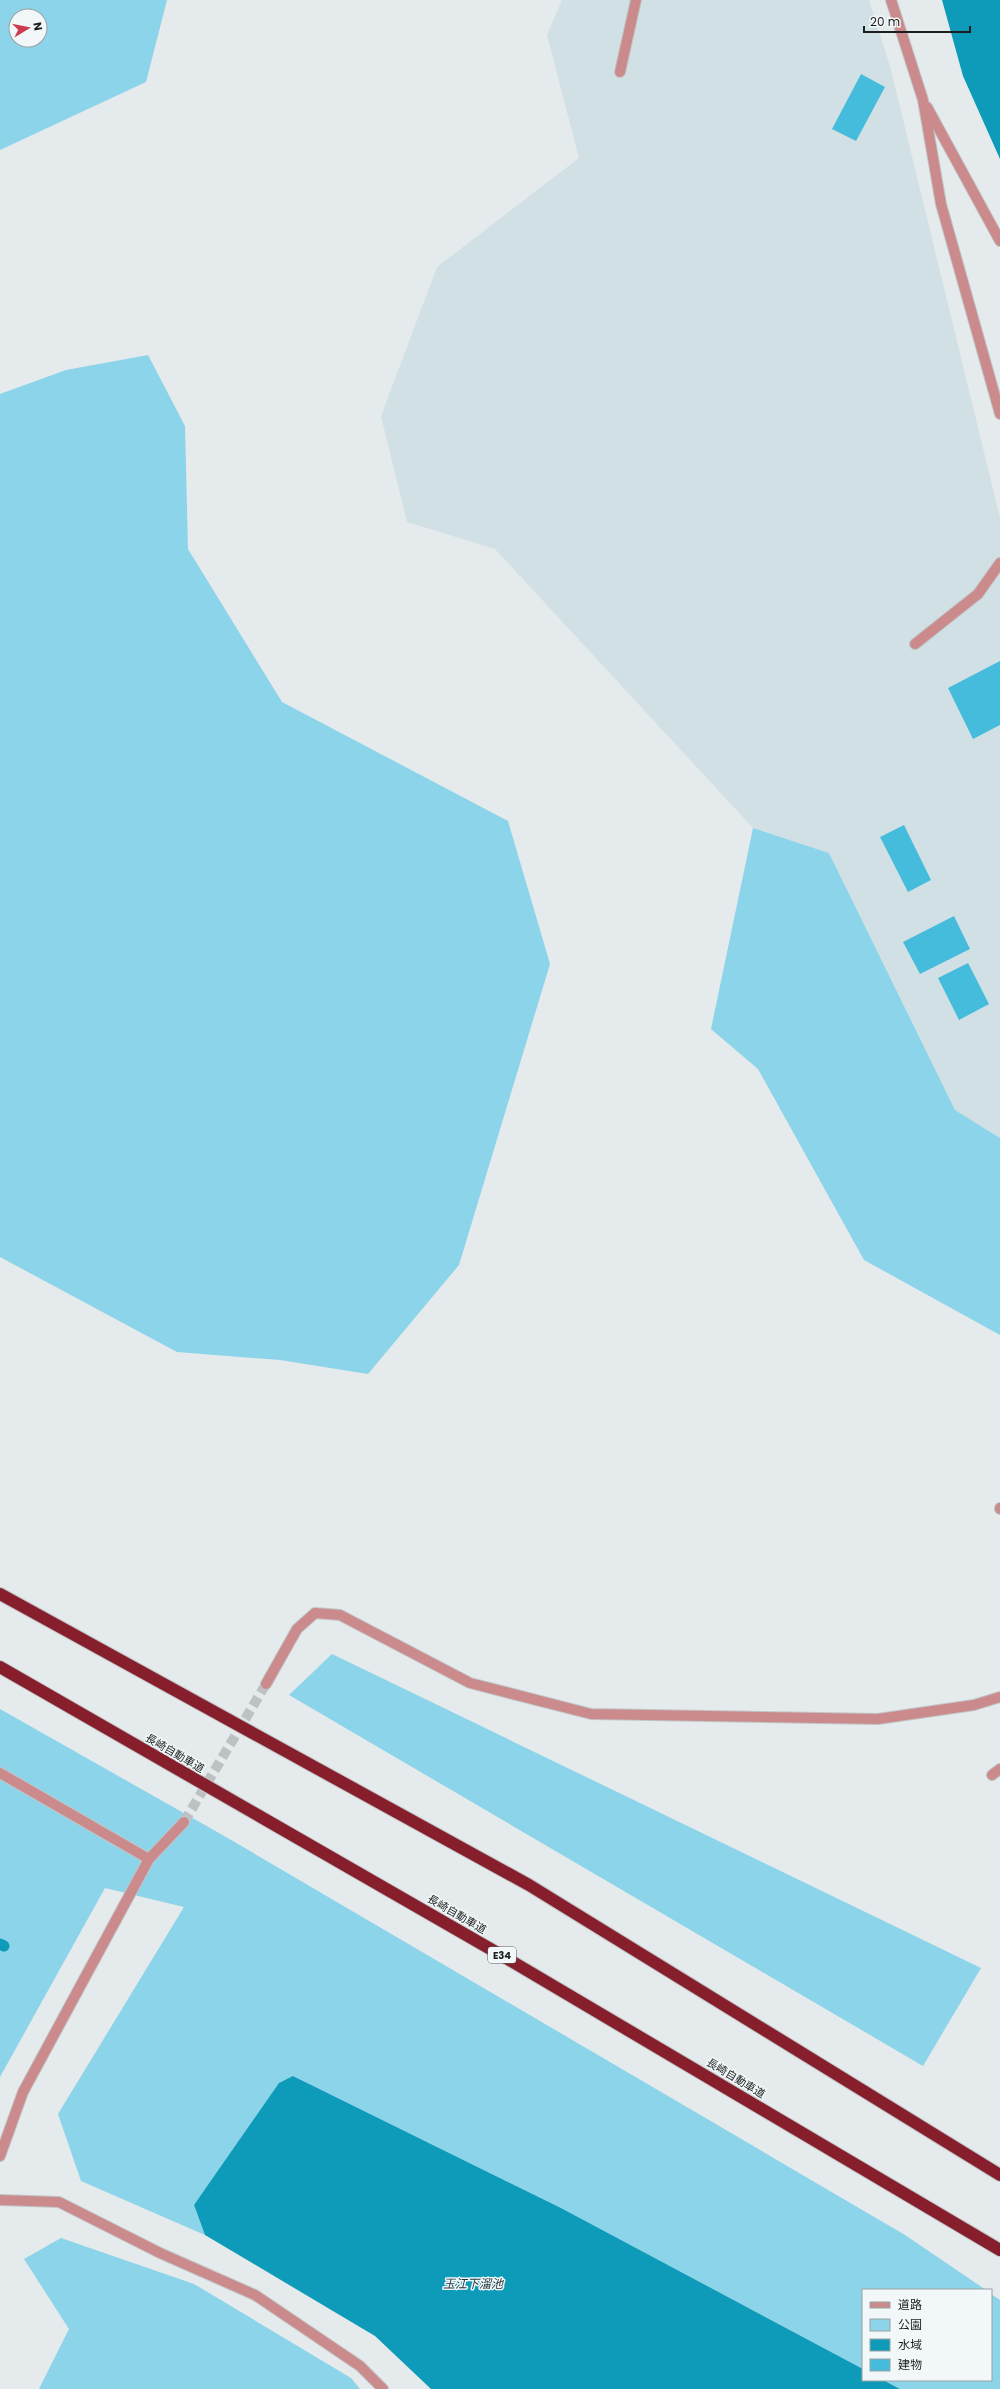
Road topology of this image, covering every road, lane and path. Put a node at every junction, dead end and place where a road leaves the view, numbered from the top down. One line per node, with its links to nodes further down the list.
1 (636, 0): 3 (street)
2 (891, 0): 4 (street)
3 (620, 72)
4 (923, 100): 5 (street); 6 (street)
5 (1000, 242)
6 (1000, 414)
7 (1000, 563): 8 (street)
8 (915, 644)
9 (0, 1594): 17 (highway)
10 (0, 1667): 19 (highway, 長崎自動車道 / E34)
11 (266, 1684): 12 (street)
12 (1000, 1697)
13 (0, 1773): 15 (street)
14 (184, 1822): 15 (street)
15 (149, 1859): 16 (street)
16 (0, 2156)
17 (1000, 2174)
18 (0, 2200): 20 (street)
19 (1000, 2250)
20 (383, 2389)

